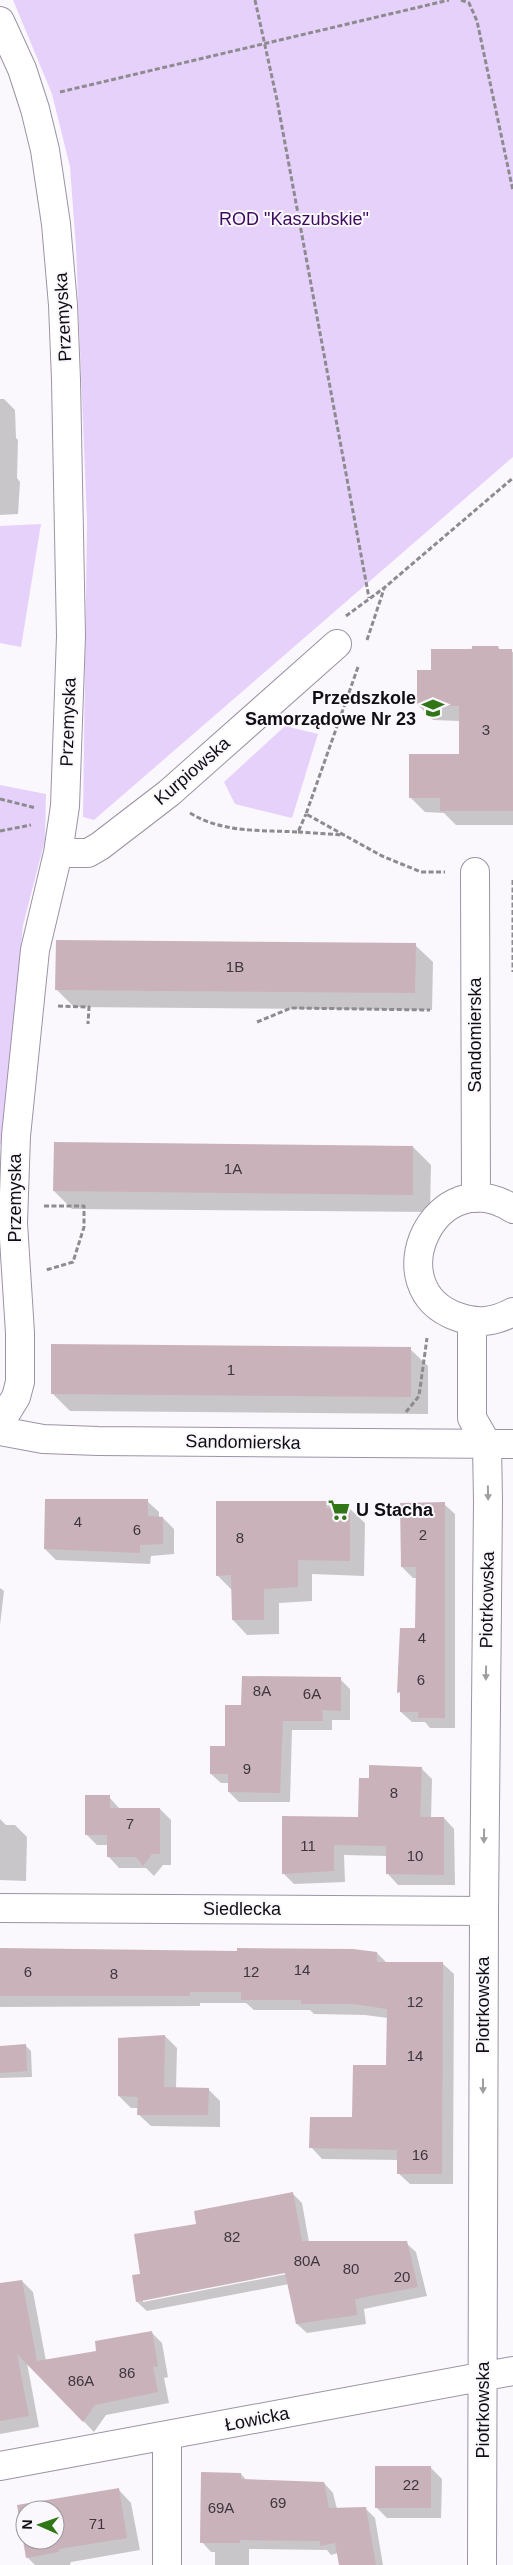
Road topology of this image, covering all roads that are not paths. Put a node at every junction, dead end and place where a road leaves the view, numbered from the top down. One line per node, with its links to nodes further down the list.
1 (0, 20): 3 (street, Przemyska)
2 (337, 644): 3 (street, Kurpiowska)
3 (58, 853): 9 (street, Przemyska)
4 (475, 872): 5 (street, Sandomierska)
5 (476, 1198): 6 (street); 8 (street)
6 (513, 1209)
7 (513, 1312): 8 (street)
8 (472, 1322): 11 (street)
9 (0, 1424)
10 (0, 1431): 11 (street, Sandomierska)
11 (500, 1444): 13 (street, Piotrkowska, one-way to 13)
12 (0, 1908): 13 (street, Siedlecka)
13 (484, 1911): 15 (street, Piotrkowska, one-way to 15)
14 (513, 2371): 15 (street, Łowicka)
15 (483, 2376): 16 (street, Łowicka); 19 (street, Piotrkowska)
16 (167, 2436): 17 (street, Łowicka); 18 (street)
17 (0, 2466)
18 (167, 2565)
19 (482, 2565)

